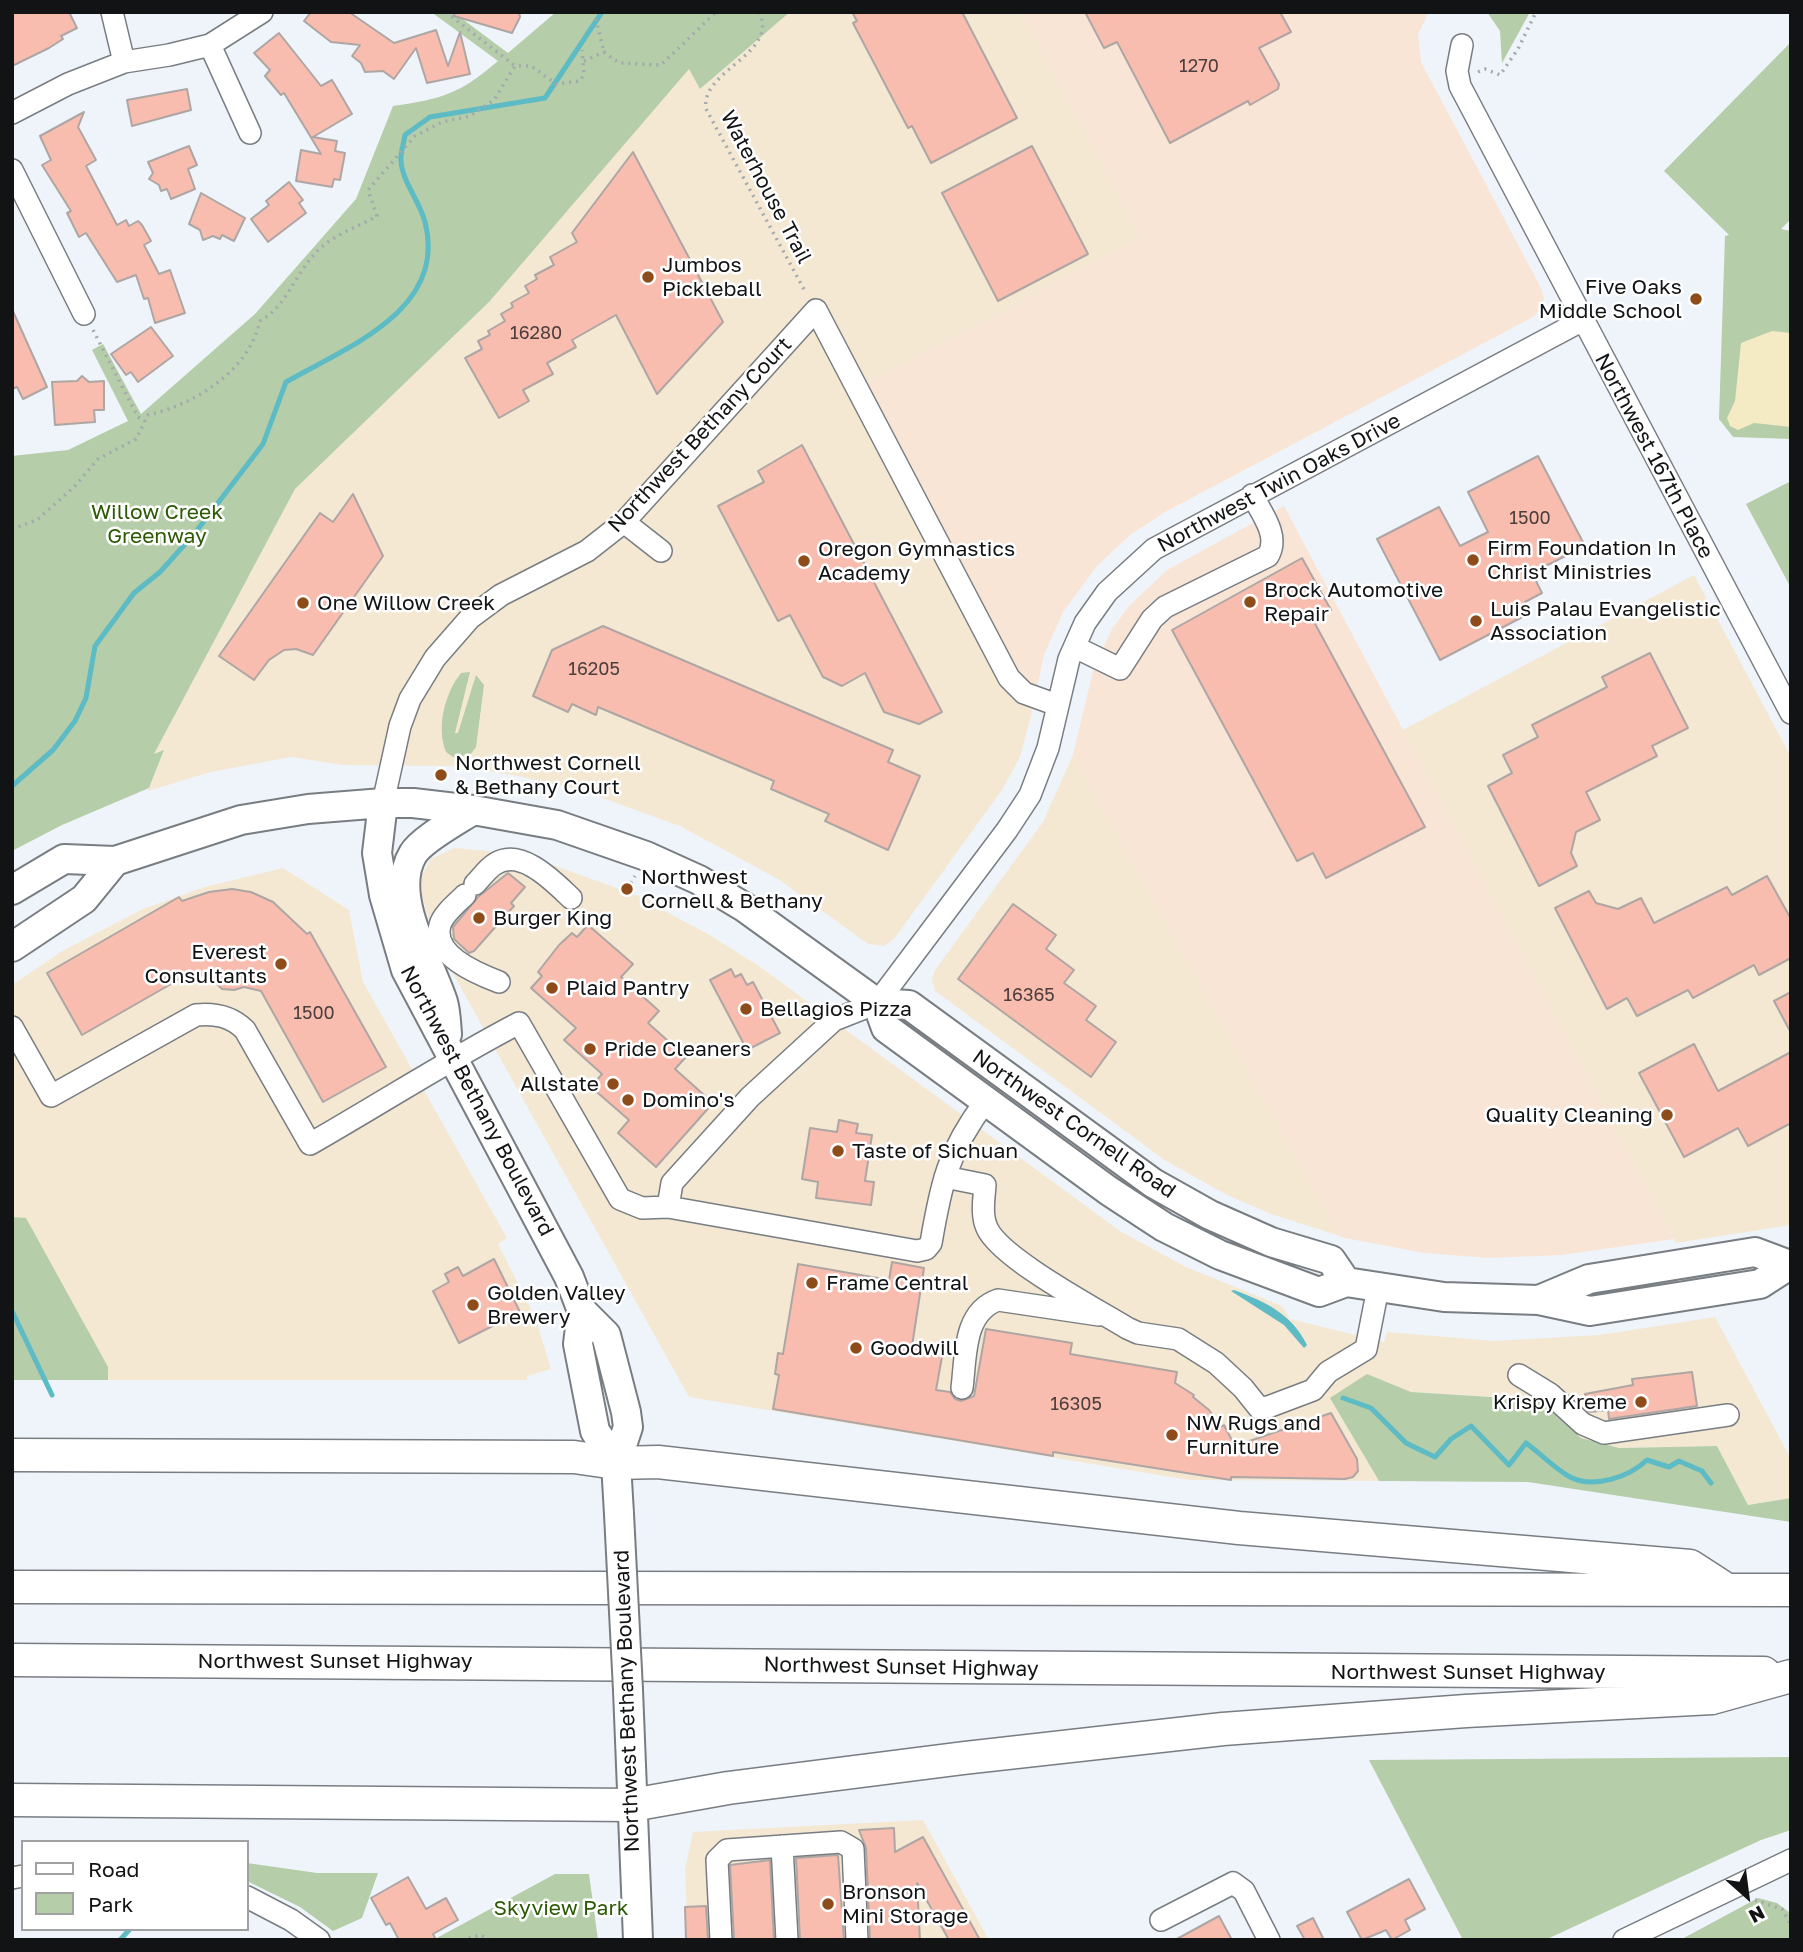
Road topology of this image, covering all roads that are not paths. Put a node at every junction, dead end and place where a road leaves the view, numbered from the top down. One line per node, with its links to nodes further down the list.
1 (112, 12): 5 (street)
2 (262, 12): 3 (street)
3 (210, 45): 5 (street); 7 (street)
4 (1462, 46): 10 (street, Northwest 167th Place)
5 (124, 62): 6 (street)
6 (12, 113)
7 (250, 133)
8 (12, 170): 9 (street)
9 (84, 314)
10 (1583, 320): 11 (street, Northwest Twin Oaks Drive); 16 (street, Northwest 167th Place)
11 (1252, 495): 14 (street, Northwest Twin Oaks Drive); 14 (street)
12 (624, 522): 13 (street); 15 (street, Northwest Bethany Court); 17 (street, Northwest Bethany Court)
13 (661, 551)
14 (1074, 647): 15 (street, Northwest Twin Oaks Drive)
15 (1057, 705): 24 (street, Northwest Twin Oaks Drive)
16 (1791, 713)
17 (383, 803): 18 (main road, Northwest Cornell Road); 19 (main road, Northwest Cornell Road); 26 (main road, Northwest Bethany Boulevard)
18 (473, 810): 24 (main road, Northwest Cornell Road); 26 (main road)
19 (116, 861): 20 (main road, Northwest Cornell Road); 22 (main road)
20 (12, 890)
21 (571, 898): 23 (street)
22 (12, 947)
23 (499, 982)
24 (877, 1003): 27 (main road, Northwest Cornell Road); 29 (street); 31 (main road, Northwest Cornell Road)
25 (12, 1027): 26 (street)
26 (450, 1056): 29 (street); 38 (main road, Northwest Bethany Boulevard)
27 (985, 1102): 28 (street); 31 (main road, Northwest Cornell Road)
28 (944, 1177): 29 (street); 33 (street)
29 (668, 1207)
30 (1789, 1264): 32 (main road, Northwest Cornell Road)
31 (1346, 1282): 32 (main road, Northwest Cornell Road)
32 (1378, 1288): 33 (street)
33 (1108, 1316): 35 (street)
34 (1519, 1375): 36 (street)
35 (962, 1388)
36 (1728, 1415)
37 (12, 1455): 38 (highway)
38 (616, 1463): 40 (highway); 45 (main road, Northwest Bethany Boulevard, bridge)
39 (12, 1587): 40 (highway)
40 (1727, 1590): 41 (highway)
41 (1791, 1590)
42 (12, 1660): 43 (highway, Northwest Sunset Highway)
43 (1791, 1674): 45 (highway)
44 (12, 1800): 45 (highway)
45 (632, 1805): 51 (main road, Northwest Bethany Boulevard)
46 (782, 1846): 52 (street); 53 (street); 54 (street)
47 (1791, 1860): 56 (street)
48 (248, 1898): 50 (street)
49 (1161, 1920): 55 (street)
50 (319, 1940)
51 (638, 1940)
52 (721, 1940)
53 (787, 1940)
54 (858, 1940)
55 (1269, 1940)
56 (1624, 1940)

